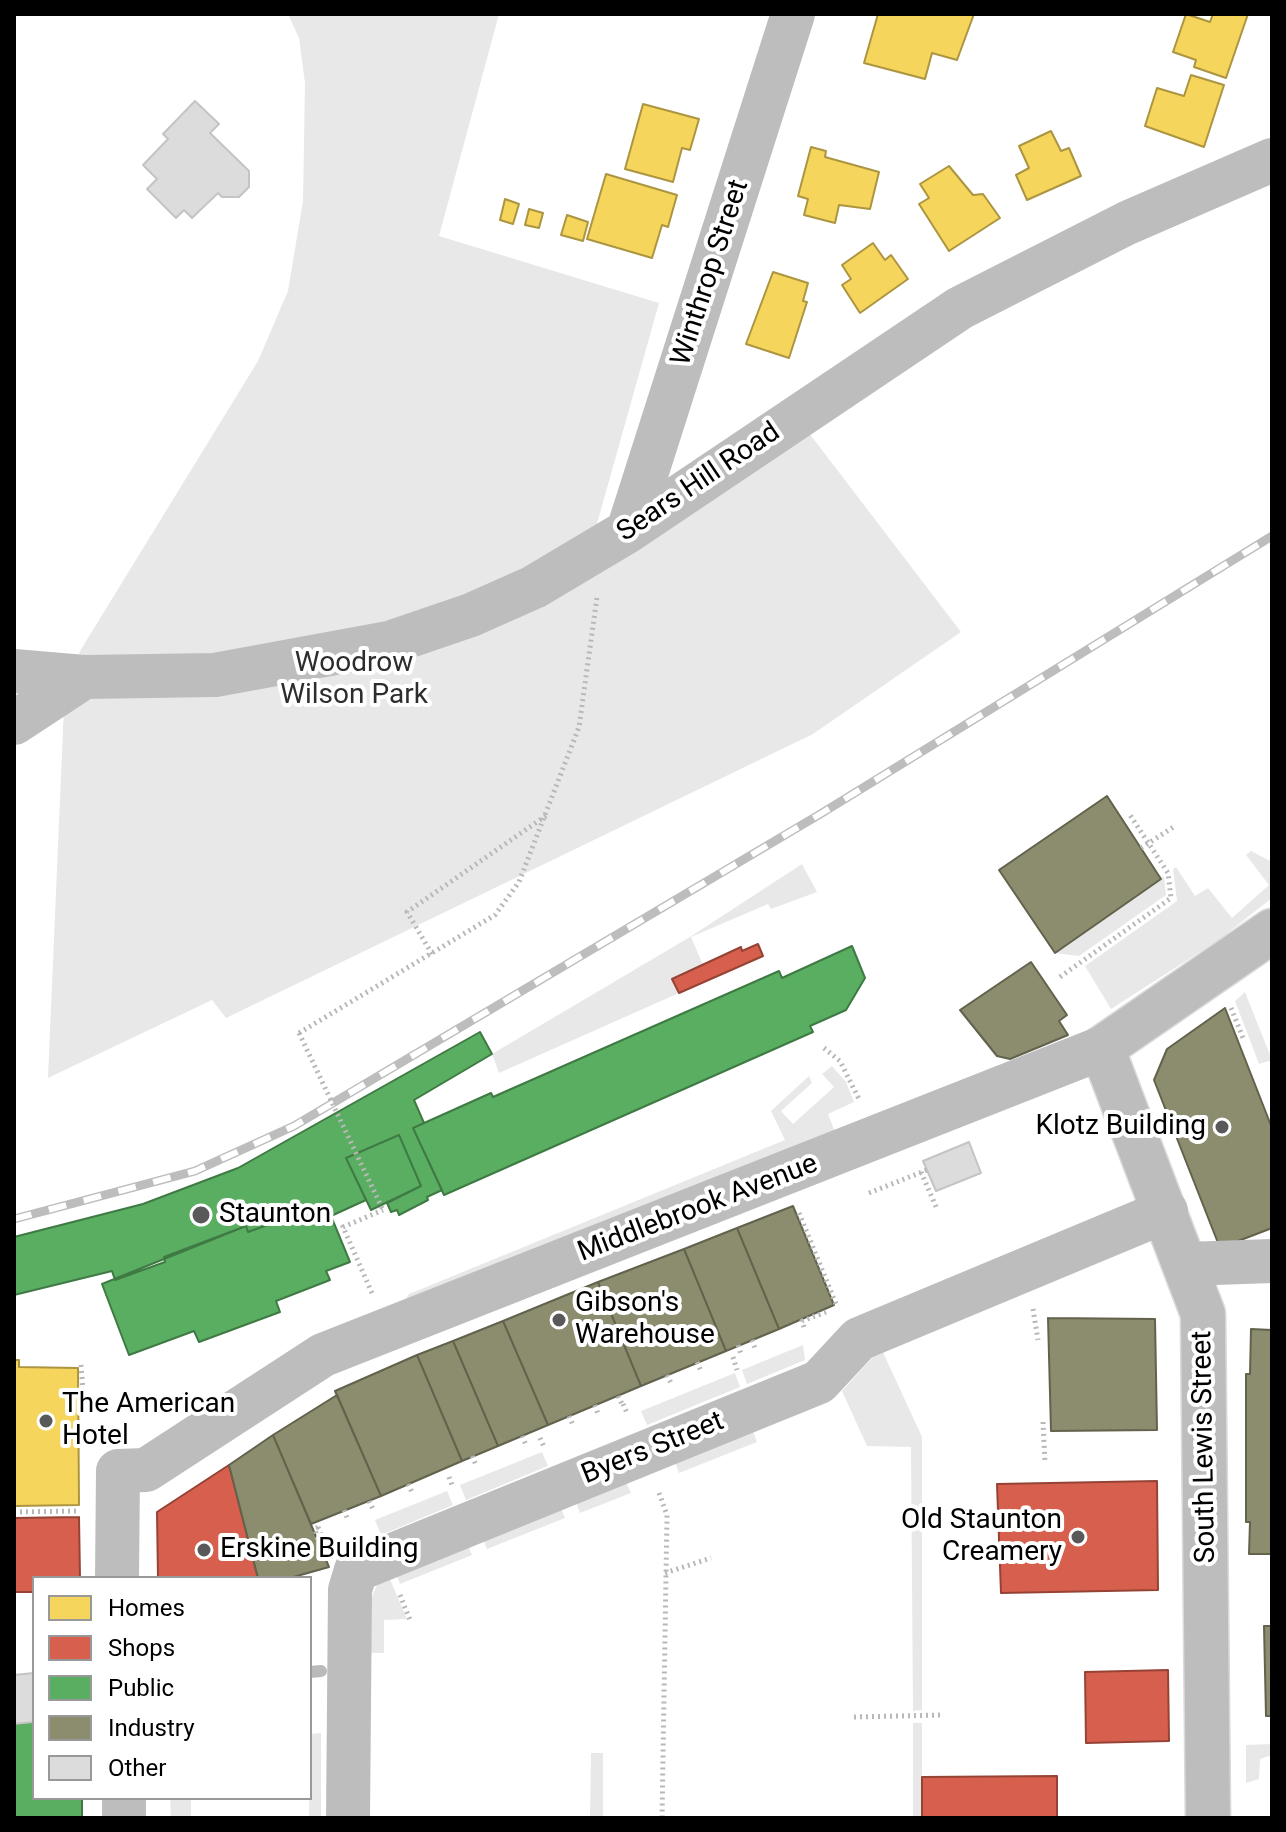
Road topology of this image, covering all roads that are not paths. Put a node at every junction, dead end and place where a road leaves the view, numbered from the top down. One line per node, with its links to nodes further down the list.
1 (793, 14): 3 (street, Winthrop Street)
2 (1272, 160): 3 (street, Sears Hill Road)
3 (616, 538): 5 (street, Sears Hill Road)
4 (14, 671): 5 (street, Sears Hill Road)
5 (84, 677): 6 (street)
6 (14, 723)
7 (1272, 931): 8 (street, Middlebrook Avenue)
8 (1102, 1048): 9 (street, South Lewis Street); 12 (street, Middlebrook Avenue)
9 (1166, 1211): 11 (street, South Lewis Street); 13 (street, Byers Street)
10 (1272, 1261): 11 (street)
11 (1186, 1264): 14 (street, South Lewis Street)
12 (117, 1576)
13 (348, 1818)
14 (1208, 1818)

